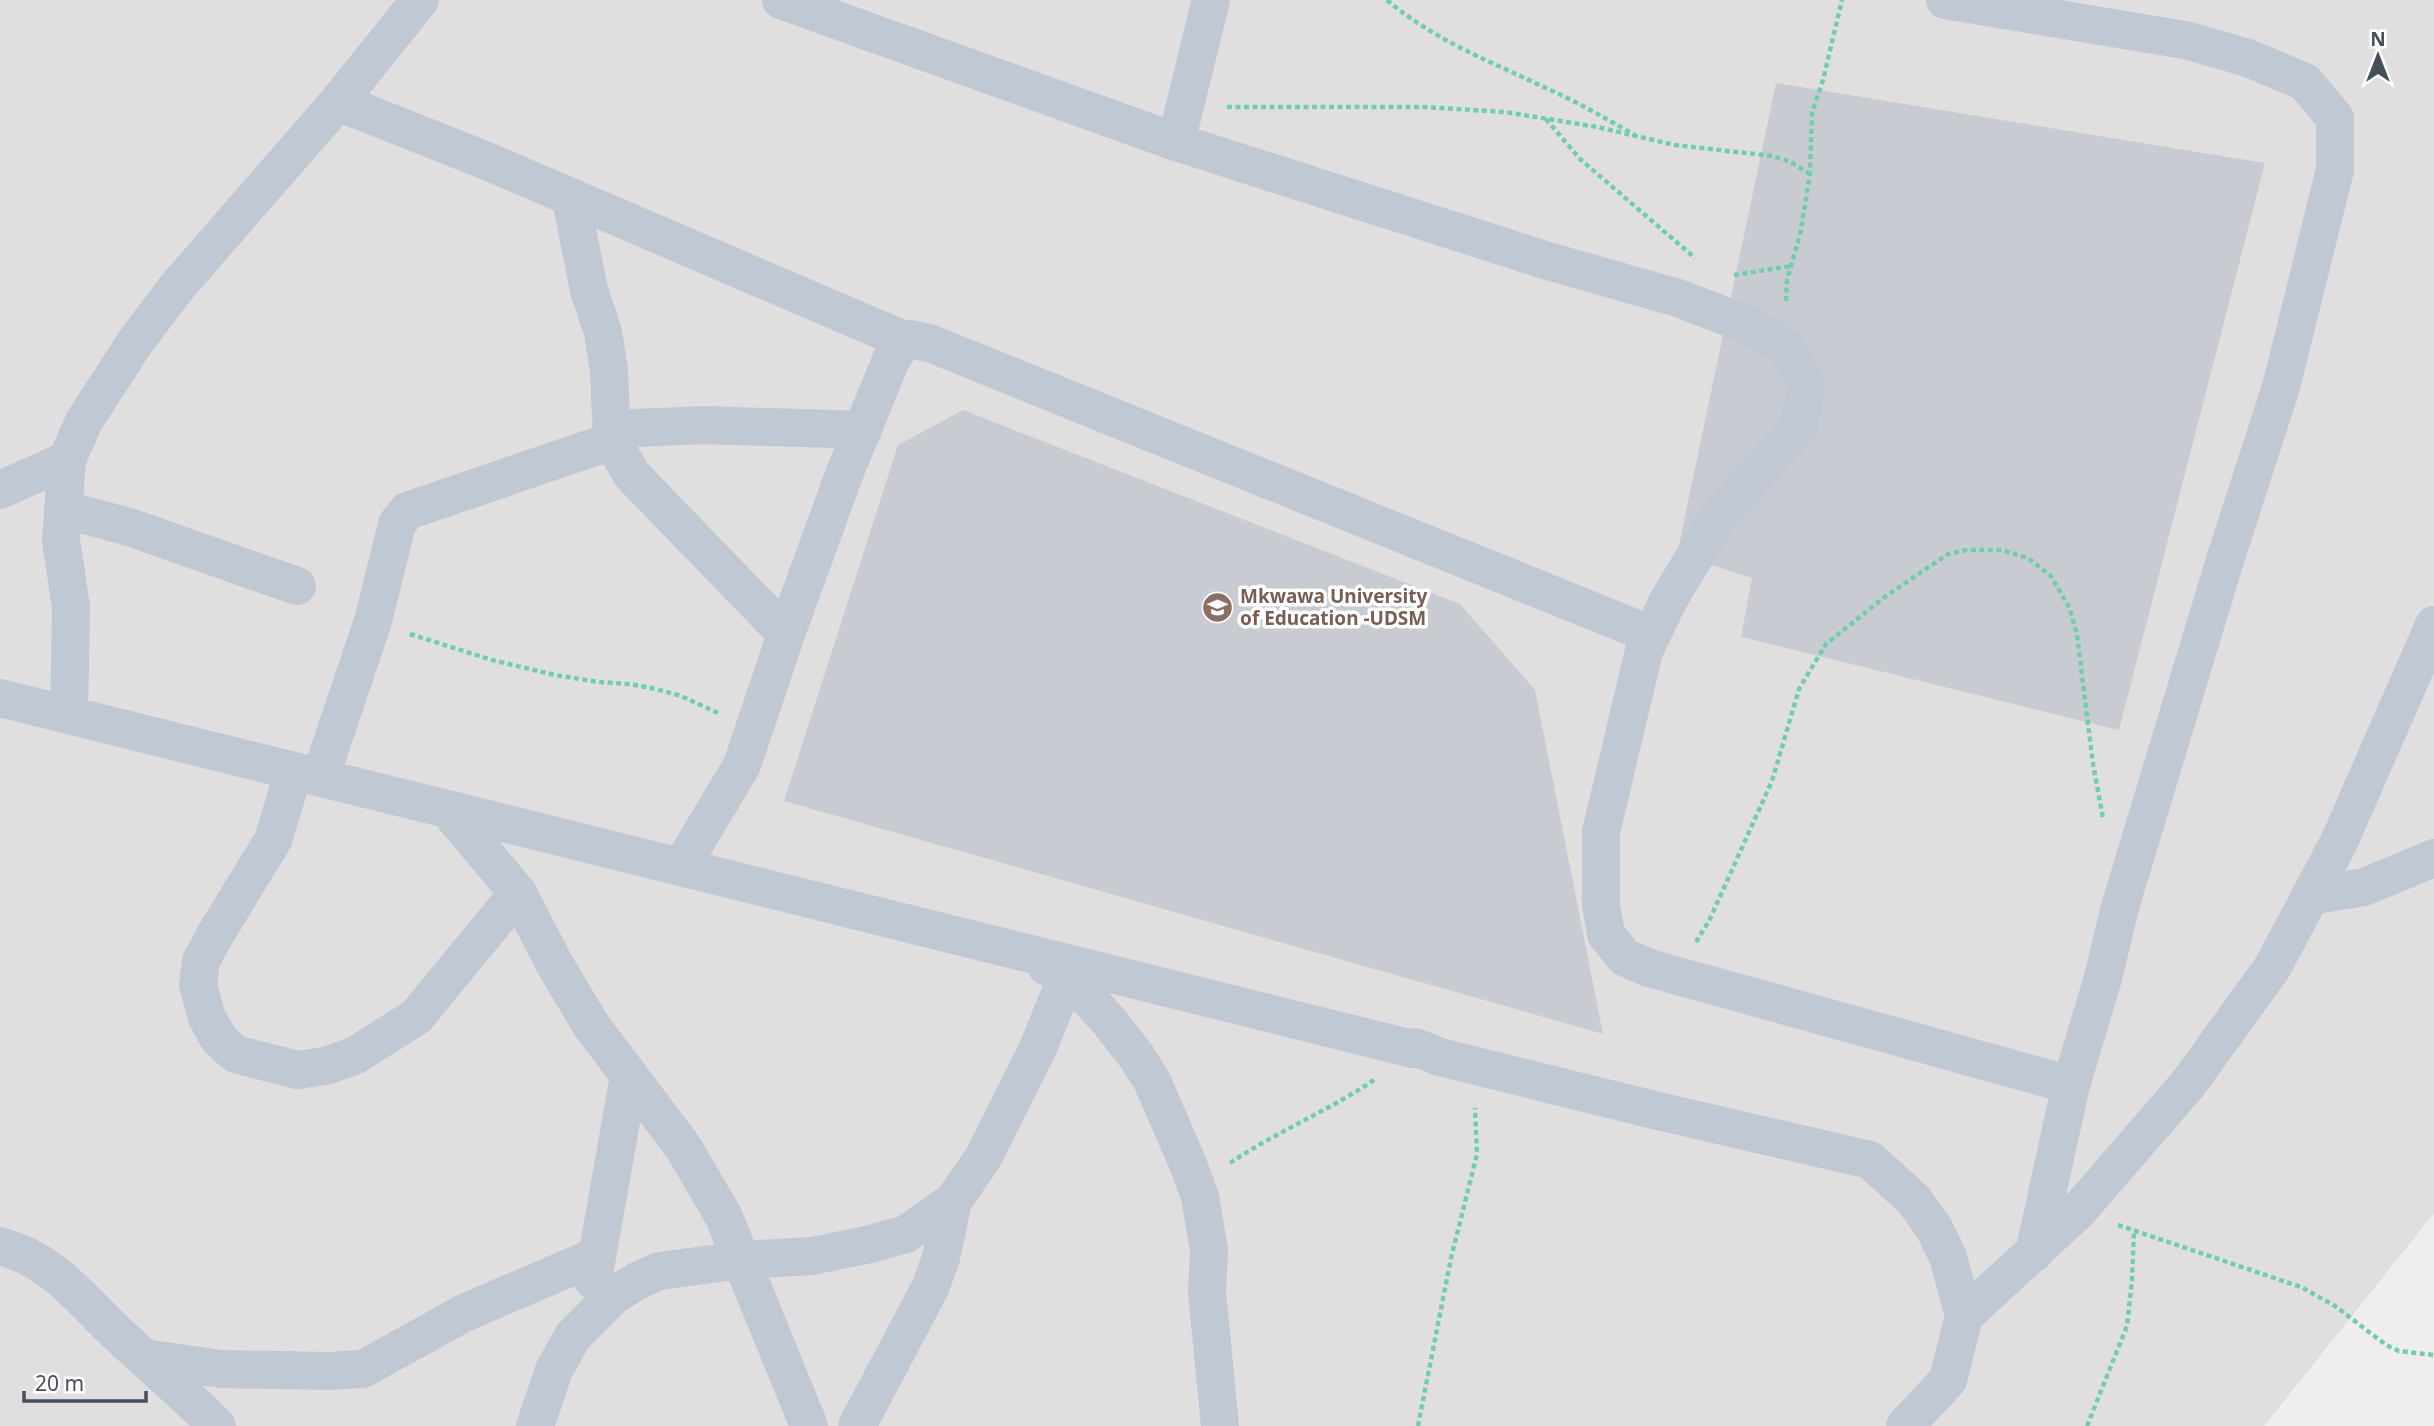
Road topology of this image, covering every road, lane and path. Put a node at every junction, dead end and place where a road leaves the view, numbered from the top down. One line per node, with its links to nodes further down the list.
1 (420, 0): 7 (street)
2 (781, 0): 9 (street)
3 (1211, 0): 9 (street)
4 (1387, 0): 10 (path)
5 (1842, 0): 11 (path)
6 (1945, 0): 43 (street)
7 (338, 102): 12 (street); 20 (street)
8 (1546, 119): 9 (path); 10 (path); 13 (path)
9 (1180, 124): 17 (street)
10 (1640, 138): 11 (path)
11 (1810, 174): 14 (path)
12 (571, 200): 16 (street); 19 (street)
13 (1700, 262)
14 (1792, 266): 15 (path); 17 (path)
15 (1730, 274)
16 (904, 341): 18 (street); 27 (street)
17 (1785, 347): 27 (street)
18 (863, 430): 19 (street); 26 (street)
19 (612, 435): 24 (street); 26 (street)
20 (67, 460): 21 (street); 22 (street)
21 (9, 474)
22 (63, 509): 23 (street); 29 (street)
23 (297, 586)
24 (373, 621): 30 (path); 31 (street)
25 (2434, 625): 37 (street)
26 (786, 634): 30 (street)
27 (1651, 635): 39 (street)
28 (0, 698): 29 (street)
29 (69, 715): 31 (street)
30 (753, 731): 35 (street)
31 (307, 774): 32 (street); 36 (street)
32 (448, 810): 35 (street); 36 (street)
33 (2105, 829): 39 (path)
34 (2434, 858): 37 (street)
35 (681, 867): 38 (street)
36 (518, 893): 42 (street)
37 (2310, 896): 46 (street)
38 (1015, 951): 40 (street); 41 (street)
39 (1675, 975): 43 (street)
40 (1067, 976): 44 (street); 45 (street)
41 (1426, 1053): 44 (path); 52 (street); 61 (path)
42 (629, 1076): 50 (street); 51 (street)
43 (2071, 1085): 49 (street)
44 (1198, 1192): 60 (street)
45 (953, 1201): 51 (street); 59 (street)
46 (2078, 1211): 47 (path); 49 (street)
47 (2134, 1231): 54 (path); 63 (path)
48 (0, 1246): 55 (street)
49 (2034, 1253): 52 (street)
50 (597, 1256): 53 (street); 55 (street)
51 (742, 1260): 53 (street); 58 (street)
52 (1964, 1316): 62 (street)
53 (585, 1322): 57 (street)
54 (2434, 1355)
55 (144, 1358): 56 (street)
56 (217, 1426)
57 (534, 1426)
58 (809, 1426)
59 (857, 1426)
60 (1220, 1426)
61 (1418, 1426)
62 (1905, 1426)
63 (2087, 1426)

